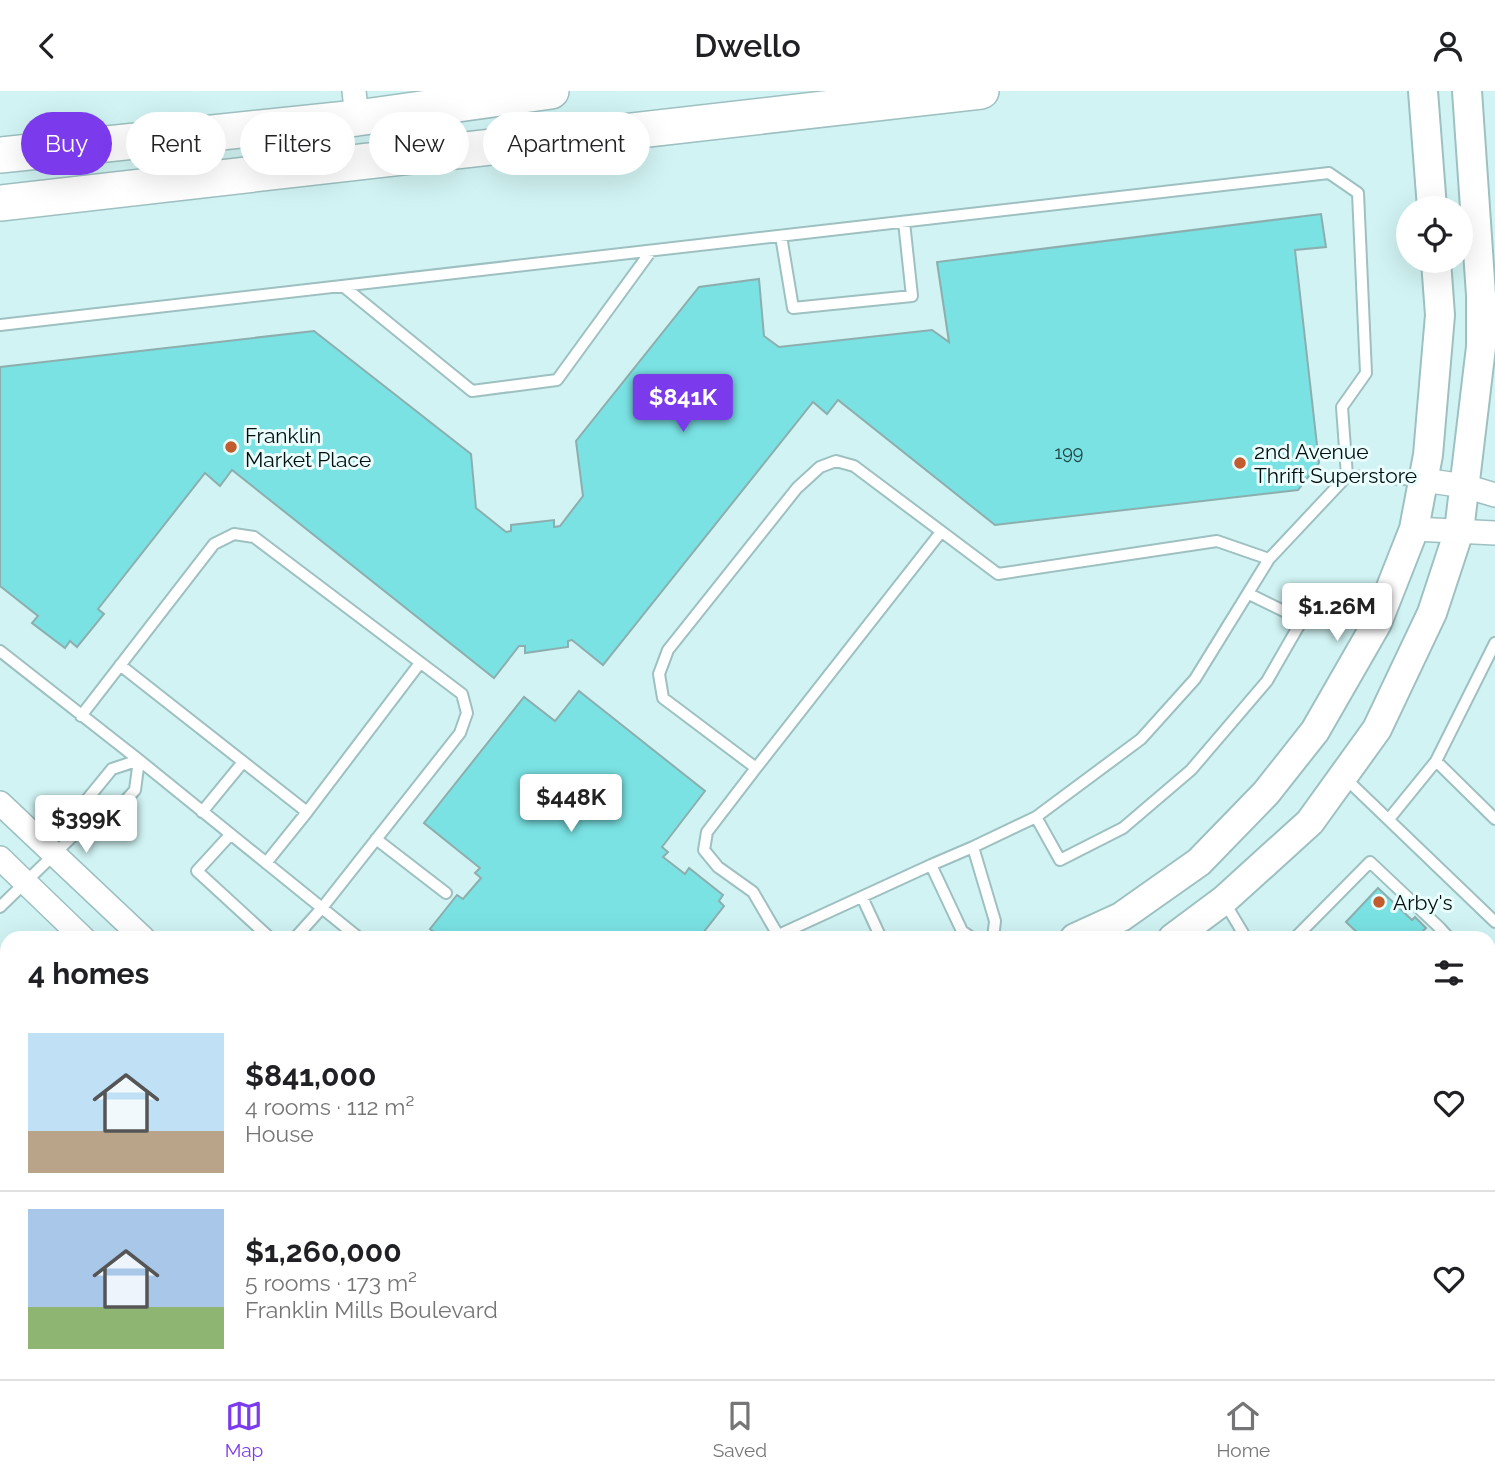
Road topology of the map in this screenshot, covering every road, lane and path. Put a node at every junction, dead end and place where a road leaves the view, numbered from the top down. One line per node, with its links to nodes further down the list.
1 (551, 91): 5 (main road)
2 (981, 91): 8 (main road)
3 (1423, 91): 7 (street)
4 (1467, 91): 17 (street)
5 (355, 105): 6 (main road)
6 (0, 155)
7 (1431, 196)
8 (0, 203)
9 (904, 222): 10 (lane); 10 (lane); 15 (lane)
10 (781, 236): 11 (lane)
11 (651, 251): 13 (lane); 13 (lane)
12 (1437, 273): 16 (street)
13 (343, 286): 14 (lane)
14 (0, 325)
15 (1347, 476): 16 (lane); 23 (lane)
16 (1423, 480): 17 (street); 19 (street)
17 (1465, 486): 18 (street); 20 (street)
18 (1495, 495)
19 (1414, 529): 20 (street); 66 (street)
20 (1459, 531): 22 (street); 34 (street)
21 (941, 532): 23 (lane); 33 (lane); 33 (lane)
22 (1495, 533)
23 (1269, 559): 24 (lane)
24 (1248, 594): 38 (lane); 38 (lane)
25 (1495, 643): 31 (lane)
26 (0, 651): 29 (lane)
27 (419, 663): 28 (lane); 37 (lane); 43 (lane)
28 (120, 665): 29 (lane); 32 (lane)
29 (81, 716): 30 (lane)
30 (139, 760): 36 (lane); 41 (lane); 41 (lane)
31 (1436, 761): 39 (lane); 40 (lane)
32 (243, 762): 36 (lane); 37 (lane)
33 (756, 768): 61 (lane)
34 (1343, 776): 39 (lane); 52 (street)
35 (0, 803): 45 (street)
36 (202, 812): 42 (lane)
37 (307, 812): 47 (lane)
38 (1036, 817): 44 (lane)
39 (1389, 819): 55 (lane)
40 (1495, 819)
41 (78, 831): 45 (lane)
42 (230, 835): 47 (lane); 58 (lane)
43 (376, 839): 50 (lane); 54 (lane)
44 (973, 847): 48 (lane); 65 (lane)
45 (54, 854): 49 (lane); 57 (street)
46 (0, 858): 49 (street)
47 (266, 863): 54 (lane)
48 (931, 865): 51 (lane); 64 (lane)
49 (26, 883): 53 (lane); 56 (street)
50 (446, 893)
51 (862, 897): 62 (lane); 63 (lane)
52 (1224, 900): 67 (street); 68 (lane)
53 (0, 907)
54 (322, 908): 59 (lane); 60 (lane)
55 (1495, 922)
56 (76, 931)
57 (136, 931)
58 (262, 931)
59 (301, 931)
60 (350, 931)
61 (772, 931)
62 (788, 931)
63 (878, 931)
64 (962, 931)
65 (994, 931)
66 (1090, 931)
67 (1182, 931)
68 (1242, 931)
69 (1303, 931): 70 (lane)
70 (1443, 931)

